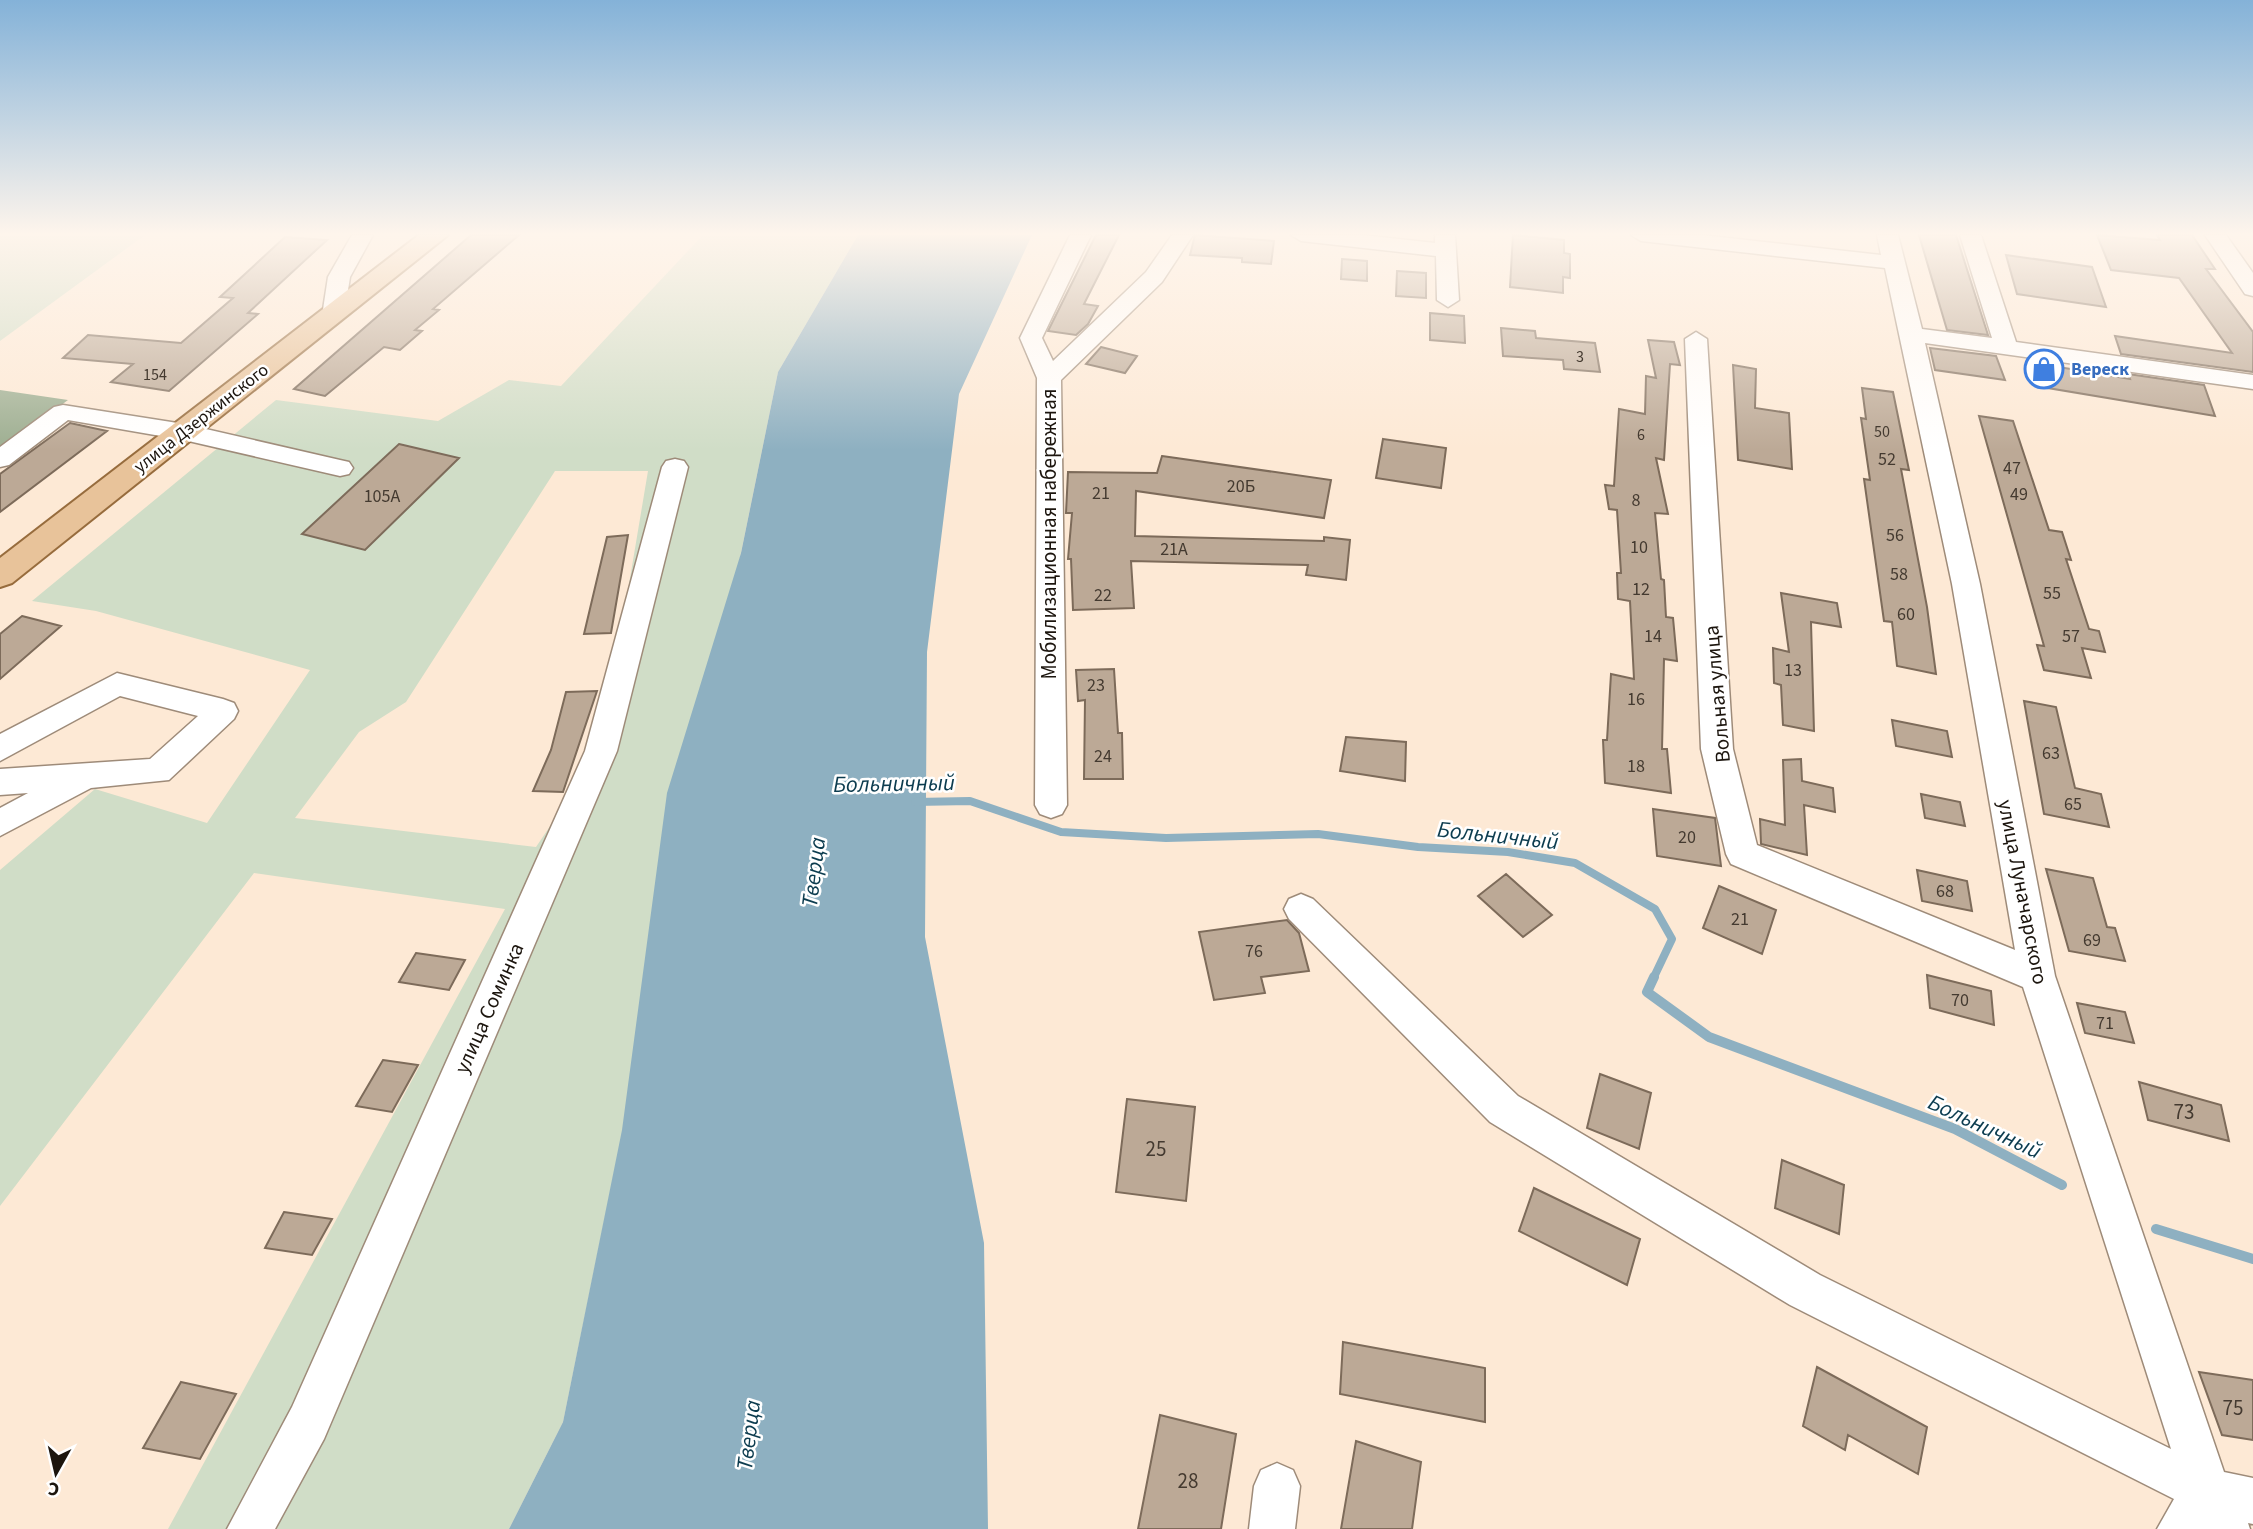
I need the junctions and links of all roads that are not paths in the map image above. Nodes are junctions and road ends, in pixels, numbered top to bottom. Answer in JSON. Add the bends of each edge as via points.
{"nodes":[{"id":1,"x":334,"y":306,"type":"edge"},
{"id":2,"x":345,"y":306,"type":"edge"},
{"id":3,"x":1047,"y":306,"type":"edge"},
{"id":4,"x":1124,"y":306,"type":"edge"},
{"id":5,"x":1905,"y":306,"type":"edge"},
{"id":6,"x":1993,"y":306,"type":"edge"},
{"id":7,"x":333,"y":316,"type":"junction"},
{"id":8,"x":1912,"y":334,"type":"junction"},
{"id":9,"x":1696,"y":340,"type":"dead end"},
{"id":10,"x":2007,"y":348,"type":"junction"},
{"id":11,"x":1049,"y":379,"type":"junction"},
{"id":12,"x":2253,"y":382,"type":"edge"},
{"id":13,"x":184,"y":432,"type":"junction"},
{"id":14,"x":0,"y":459,"type":"edge"},
{"id":15,"x":675,"y":467,"type":"dead end"},
{"id":16,"x":340,"y":468,"type":"dead end"},
{"id":17,"x":0,"y":575,"type":"edge"},
{"id":18,"x":0,"y":749,"type":"edge"},
{"id":19,"x":87,"y":776,"type":"junction"},
{"id":20,"x":0,"y":782,"type":"edge"},
{"id":21,"x":1051,"y":805,"type":"dead end"},
{"id":22,"x":0,"y":823,"type":"edge"},
{"id":23,"x":1301,"y":909,"type":"dead end"},
{"id":24,"x":2037,"y":976,"type":"junction"},
{"id":25,"x":2253,"y":1501,"type":"edge"},
{"id":26,"x":2217,"y":1510,"type":"edge"},
{"id":27,"x":250,"y":1529,"type":"edge"},
{"id":28,"x":2180,"y":1529,"type":"edge"}],
"edges":[{"from":1,"to":7,"type":"street"},
{"from":2,"to":7,"type":"main road","name":"улица Дзержинского"},
{"from":3,"to":11,"type":"street","name":"Мобилизационная набережная","via":[[1031,338]]},
{"from":4,"to":11,"type":"street"},
{"from":5,"to":8,"type":"street","name":"улица Луначарского"},
{"from":6,"to":10,"type":"street"},
{"from":7,"to":13,"type":"main road","name":"улица Дзержинского"},
{"from":8,"to":10,"type":"street"},
{"from":8,"to":24,"type":"street","name":"улица Луначарского","via":[[1966,584]]},
{"from":9,"to":24,"type":"street","name":"Вольная улица","via":[[1717,749],[1743,854]]},
{"from":10,"to":12,"type":"street"},
{"from":11,"to":21,"type":"street","name":"Мобилизационная набережная"},
{"from":13,"to":14,"type":"street","via":[[63,412]]},
{"from":13,"to":16,"type":"street"},
{"from":13,"to":17,"type":"main road","name":"улица Дзержинского"},
{"from":15,"to":27,"type":"street","name":"улица Соминка","via":[[601,751],[308,1423]]},
{"from":18,"to":19,"type":"street","via":[[117,684],[223,711],[158,771]]},
{"from":19,"to":20,"type":"street"},
{"from":19,"to":22,"type":"street"},
{"from":23,"to":26,"type":"street","via":[[1504,1110],[1805,1290]]},
{"from":24,"to":26,"type":"street","name":"улица Луначарского"},
{"from":25,"to":26,"type":"street"},
{"from":26,"to":28,"type":"street"}]}
